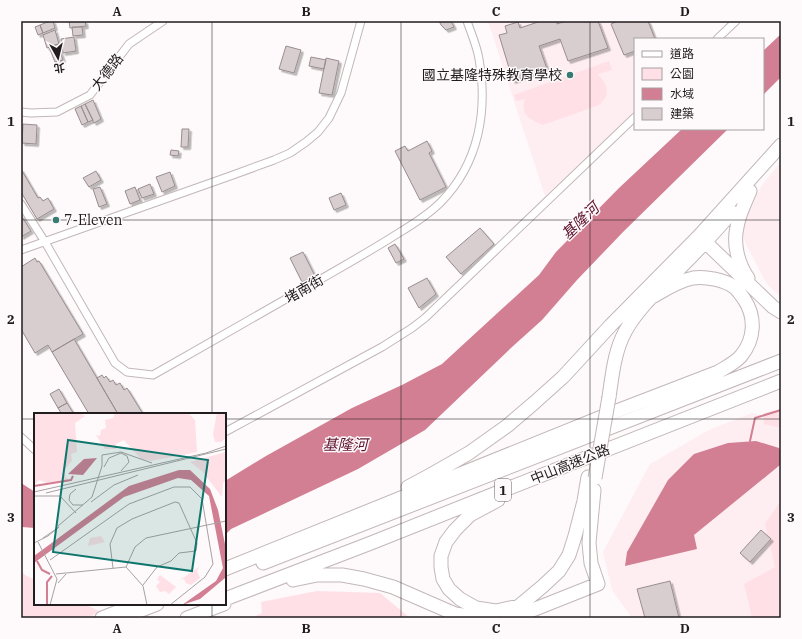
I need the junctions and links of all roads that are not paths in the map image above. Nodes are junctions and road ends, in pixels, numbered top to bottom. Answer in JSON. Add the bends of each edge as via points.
{"nodes":[{"id":1,"x":163,"y":21,"type":"edge"},
{"id":2,"x":361,"y":21,"type":"edge"},
{"id":3,"x":468,"y":21,"type":"edge"},
{"id":4,"x":736,"y":21,"type":"edge"},
{"id":5,"x":718,"y":38,"type":"edge"},
{"id":6,"x":21,"y":112,"type":"edge"},
{"id":7,"x":634,"y":118,"type":"edge"},
{"id":8,"x":781,"y":145,"type":"edge"},
{"id":9,"x":781,"y":158,"type":"edge"},
{"id":10,"x":750,"y":191,"type":"junction"},
{"id":11,"x":21,"y":204,"type":"edge"},
{"id":12,"x":703,"y":239,"type":"junction"},
{"id":13,"x":45,"y":242,"type":"junction"},
{"id":14,"x":21,"y":250,"type":"edge"},
{"id":15,"x":757,"y":291,"type":"junction"},
{"id":16,"x":650,"y":292,"type":"junction"},
{"id":17,"x":781,"y":312,"type":"edge"},
{"id":18,"x":781,"y":361,"type":"edge"},
{"id":19,"x":781,"y":381,"type":"edge"},
{"id":20,"x":226,"y":431,"type":"edge"},
{"id":21,"x":21,"y":437,"type":"edge"},
{"id":22,"x":34,"y":449,"type":"edge"},
{"id":23,"x":559,"y":468,"type":"junction"},
{"id":24,"x":592,"y":478,"type":"junction"},
{"id":25,"x":250,"y":559,"type":"junction"},
{"id":26,"x":226,"y":568,"type":"edge"},
{"id":27,"x":226,"y":578,"type":"edge"},
{"id":28,"x":226,"y":599,"type":"edge"},
{"id":29,"x":226,"y":603,"type":"edge"},
{"id":30,"x":134,"y":605,"type":"edge"},
{"id":31,"x":154,"y":605,"type":"edge"},
{"id":32,"x":209,"y":605,"type":"edge"},
{"id":33,"x":221,"y":605,"type":"edge"},
{"id":34,"x":102,"y":618,"type":"edge"},
{"id":35,"x":121,"y":618,"type":"edge"},
{"id":36,"x":176,"y":618,"type":"edge"},
{"id":37,"x":187,"y":618,"type":"edge"},
{"id":38,"x":484,"y":618,"type":"edge"},
{"id":39,"x":498,"y":618,"type":"edge"}],
"edges":[{"from":1,"to":6,"type":"street","name":"大德路","via":[[129,44],[90,95],[57,112]]},
{"from":2,"to":13,"type":"street","via":[[341,93],[328,118],[318,132],[306,142],[274,160]]},
{"from":3,"to":13,"type":"street","name":"堵南街","via":[[479,58],[482,110],[476,142],[458,182],[418,221],[153,375],[127,372],[115,363]]},
{"from":4,"to":5,"type":"street"},
{"from":7,"to":20,"type":"street","via":[[412,328],[382,347]]},
{"from":8,"to":12,"type":"highway"},
{"from":9,"to":10,"type":"highway"},
{"from":10,"to":12,"type":"highway"},
{"from":10,"to":15,"type":"highway","via":[[740,215],[736,244],[738,259]]},
{"from":11,"to":13,"type":"street"},
{"from":12,"to":15,"type":"highway"},
{"from":12,"to":16,"type":"highway"},
{"from":13,"to":14,"type":"street"},
{"from":15,"to":17,"type":"highway"},
{"from":16,"to":24,"type":"highway","via":[[624,320],[616,334],[607,362],[605,396]]},
{"from":16,"to":25,"type":"highway","via":[[611,325],[534,404],[469,453],[389,497],[336,517]]},
{"from":16,"to":25,"type":"highway","via":[[694,278],[717,280],[735,288],[748,306],[753,328],[745,351],[730,366],[718,372]]},
{"from":18,"to":27,"type":"highway","name":"中山高速公路","number":"1"},
{"from":19,"to":23,"type":"highway","name":"中山高速公路","number":"1"},
{"from":21,"to":22,"type":"street"},
{"from":23,"to":24,"type":"highway","via":[[537,484],[470,515],[455,530],[446,542],[441,556],[441,567],[443,579],[460,599],[476,608],[496,611],[519,606],[543,586],[559,571],[569,555]]},
{"from":23,"to":28,"type":"highway","name":"中山高速公路","number":"1"},
{"from":24,"to":39,"type":"highway","via":[[591,563],[598,584],[530,611]]},
{"from":25,"to":26,"type":"highway"},
{"from":29,"to":38,"type":"highway","via":[[291,580],[317,575],[342,575],[393,587],[455,614]]},
{"from":30,"to":34,"type":"highway"},
{"from":31,"to":35,"type":"highway"},
{"from":32,"to":36,"type":"highway"},
{"from":33,"to":37,"type":"highway"}]}
